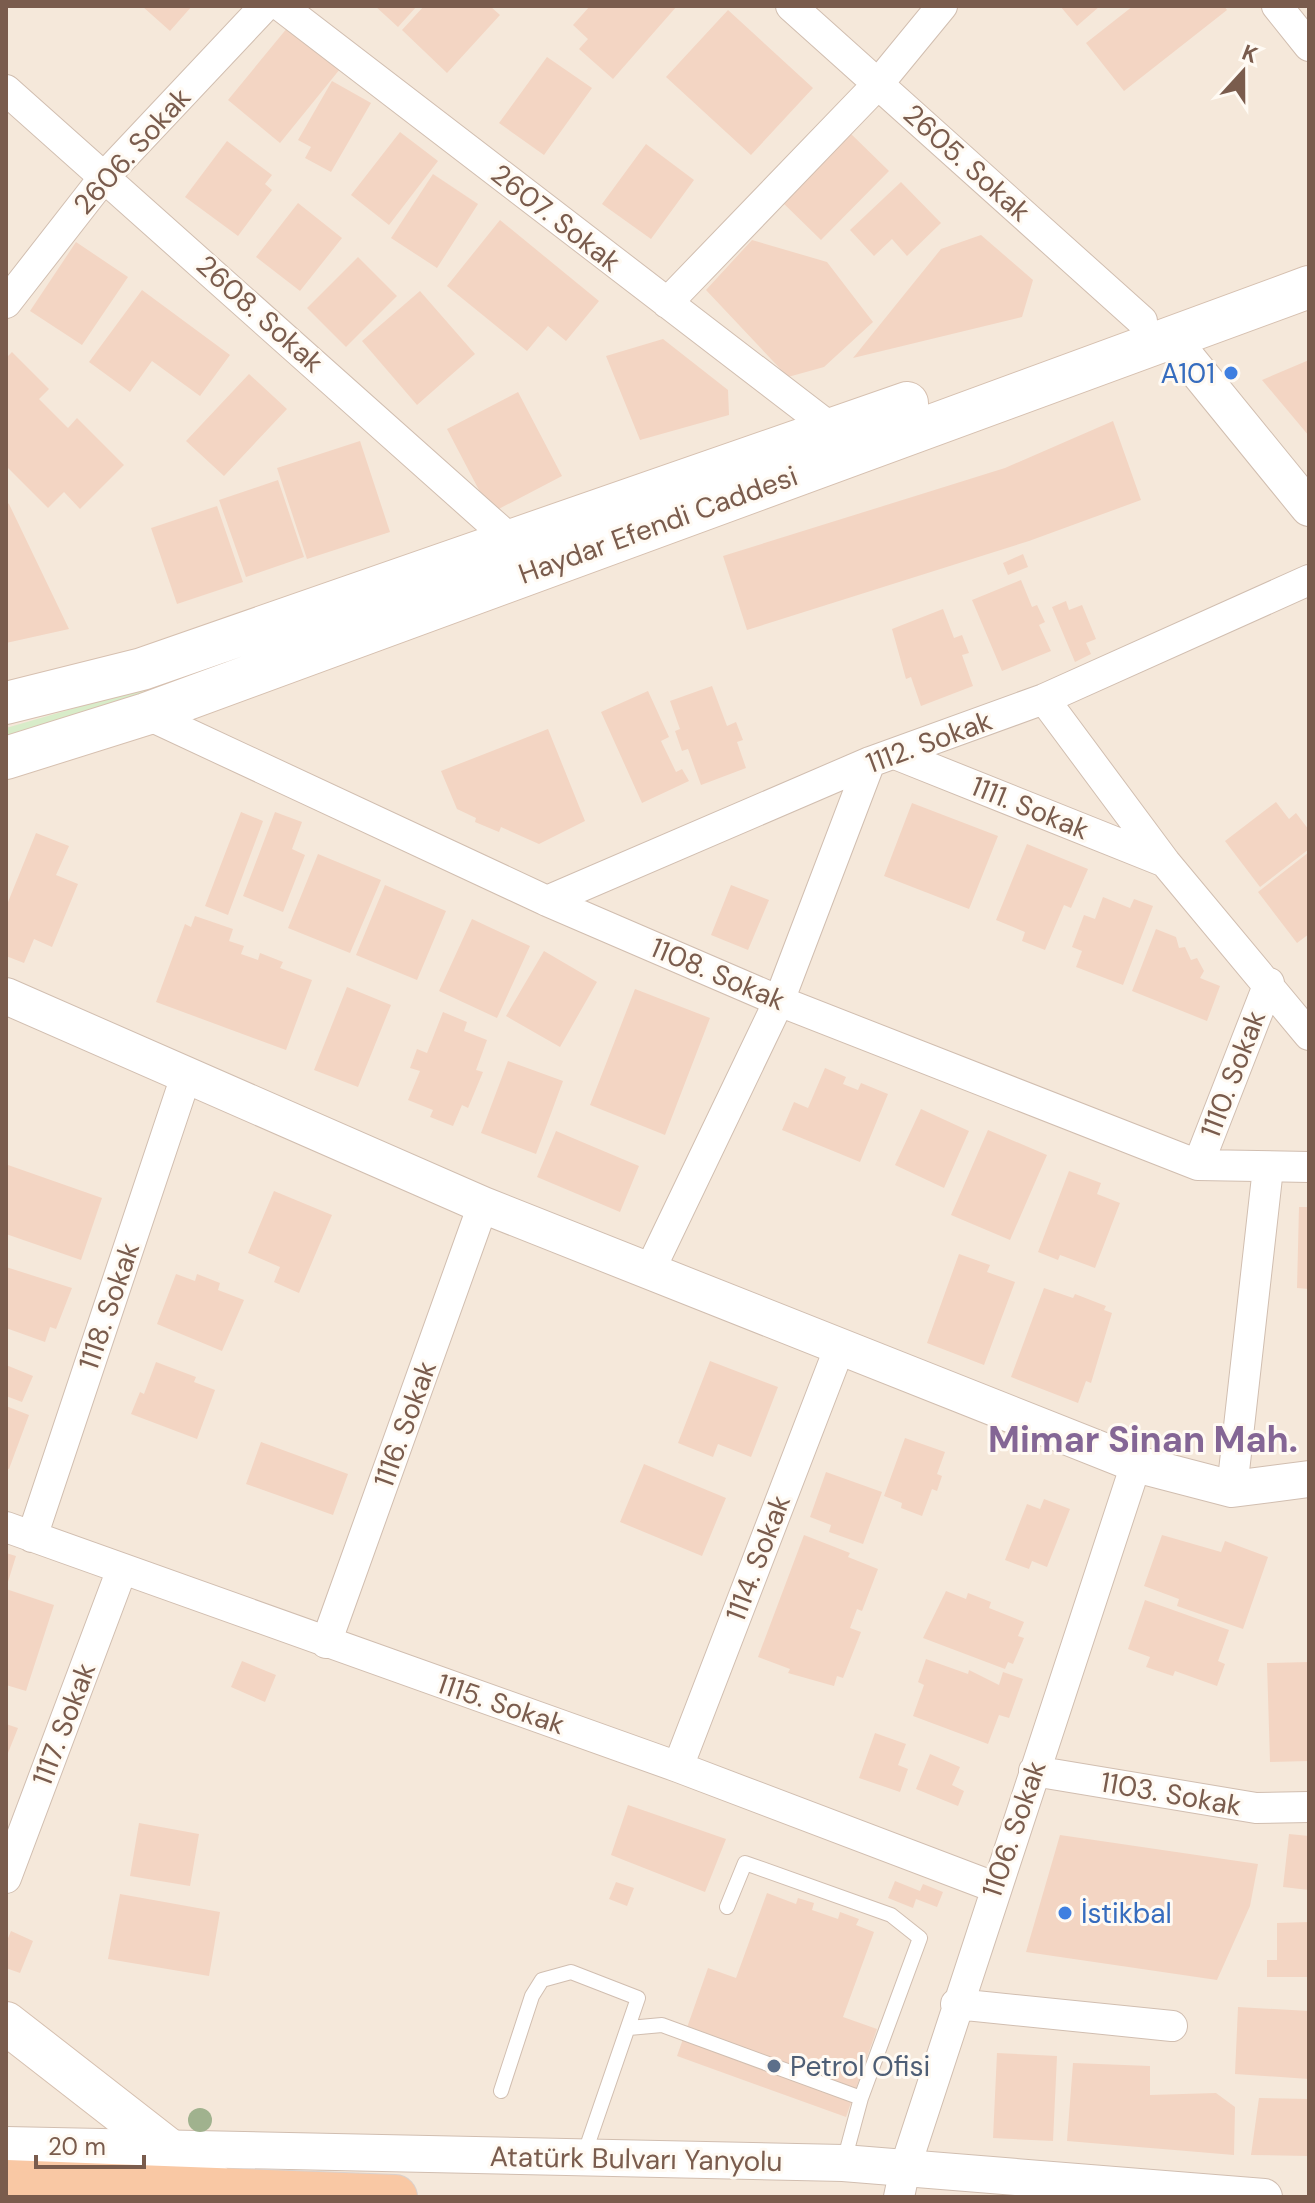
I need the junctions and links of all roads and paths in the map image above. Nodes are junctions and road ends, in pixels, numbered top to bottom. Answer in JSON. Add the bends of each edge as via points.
{"nodes":[{"id":1,"x":265,"y":6,"type":"edge"},
{"id":2,"x":281,"y":6,"type":"edge"},
{"id":3,"x":791,"y":6,"type":"edge"},
{"id":4,"x":942,"y":6,"type":"edge"},
{"id":5,"x":1277,"y":6,"type":"edge"},
{"id":6,"x":1309,"y":46,"type":"edge"},
{"id":7,"x":878,"y":84,"type":"junction"},
{"id":8,"x":6,"y":90,"type":"edge"},
{"id":9,"x":105,"y":176,"type":"junction"},
{"id":10,"x":1309,"y":264,"type":"edge"},
{"id":11,"x":1309,"y":287,"type":"edge"},
{"id":12,"x":6,"y":303,"type":"edge"},
{"id":13,"x":667,"y":303,"type":"junction"},
{"id":14,"x":1155,"y":328,"type":"junction"},
{"id":15,"x":832,"y":429,"type":"junction"},
{"id":16,"x":1309,"y":508,"type":"edge"},
{"id":17,"x":512,"y":541,"type":"junction"},
{"id":18,"x":1309,"y":580,"type":"edge"},
{"id":19,"x":1044,"y":699,"type":"junction"},
{"id":20,"x":6,"y":703,"type":"edge"},
{"id":21,"x":146,"y":714,"type":"junction"},
{"id":22,"x":6,"y":758,"type":"edge"},
{"id":23,"x":883,"y":758,"type":"junction"},
{"id":24,"x":1165,"y":862,"type":"junction"},
{"id":25,"x":547,"y":901,"type":"junction"},
{"id":26,"x":1269,"y":983,"type":"junction"},
{"id":27,"x":6,"y":996,"type":"edge"},
{"id":28,"x":779,"y":1001,"type":"junction"},
{"id":29,"x":1309,"y":1035,"type":"edge"},
{"id":30,"x":186,"y":1076,"type":"junction"},
{"id":31,"x":1198,"y":1165,"type":"junction"},
{"id":32,"x":1309,"y":1167,"type":"edge"},
{"id":33,"x":1268,"y":1168,"type":"junction"},
{"id":34,"x":483,"y":1205,"type":"junction"},
{"id":35,"x":649,"y":1272,"type":"junction"},
{"id":36,"x":839,"y":1349,"type":"junction"},
{"id":37,"x":1136,"y":1464,"type":"junction"},
{"id":38,"x":1309,"y":1479,"type":"edge"},
{"id":39,"x":1232,"y":1489,"type":"junction"},
{"id":40,"x":19,"y":1532,"type":"edge"},
{"id":41,"x":122,"y":1569,"type":"junction"},
{"id":42,"x":326,"y":1643,"type":"junction"},
{"id":43,"x":678,"y":1767,"type":"junction"},
{"id":44,"x":1034,"y":1771,"type":"junction"},
{"id":45,"x":1309,"y":1807,"type":"edge"},
{"id":46,"x":6,"y":1878,"type":"edge"},
{"id":47,"x":994,"y":1887,"type":"junction"},
{"id":48,"x":727,"y":1907,"type":"dead end"},
{"id":49,"x":956,"y":2004,"type":"junction"},
{"id":50,"x":6,"y":2023,"type":"edge"},
{"id":51,"x":1172,"y":2026,"type":"dead end"},
{"id":52,"x":629,"y":2028,"type":"junction"},
{"id":53,"x":501,"y":2091,"type":"dead end"},
{"id":54,"x":861,"y":2098,"type":"junction"},
{"id":55,"x":6,"y":2145,"type":"edge"},
{"id":56,"x":169,"y":2151,"type":"junction"},
{"id":57,"x":583,"y":2158,"type":"junction"},
{"id":58,"x":843,"y":2163,"type":"junction"},
{"id":59,"x":6,"y":2182,"type":"edge"},
{"id":60,"x":902,"y":2183,"type":"edge"},
{"id":61,"x":223,"y":2192,"type":"junction"},
{"id":62,"x":395,"y":2197,"type":"edge"},
{"id":63,"x":1264,"y":2197,"type":"edge"}],
"edges":[{"from":1,"to":9,"type":"street","name":"2606. Sokak"},
{"from":2,"to":13,"type":"street","name":"2607. Sokak"},
{"from":3,"to":7,"type":"street","name":"2605. Sokak"},
{"from":4,"to":7,"type":"street"},
{"from":5,"to":6,"type":"street"},
{"from":7,"to":13,"type":"street"},
{"from":7,"to":14,"type":"street","name":"2605. Sokak"},
{"from":8,"to":9,"type":"street","name":"2608. Sokak"},
{"from":9,"to":12,"type":"street","name":"2606. Sokak"},
{"from":9,"to":17,"type":"street","name":"2608. Sokak"},
{"from":10,"to":14,"type":"main road","name":"Haydar Efendi Caddesi"},
{"from":11,"to":14,"type":"main road","name":"Haydar Efendi Caddesi"},
{"from":13,"to":15,"type":"street","name":"2607. Sokak"},
{"from":14,"to":15,"type":"main road","name":"Haydar Efendi Caddesi"},
{"from":14,"to":16,"type":"street"},
{"from":14,"to":21,"type":"main road","name":"Haydar Efendi Caddesi"},
{"from":15,"to":17,"type":"main road","name":"Haydar Efendi Caddesi"},
{"from":17,"to":20,"type":"main road","name":"Haydar Efendi Caddesi","via":[[142,669]]},
{"from":18,"to":19,"type":"street","name":"1112. Sokak"},
{"from":19,"to":23,"type":"street","name":"1112. Sokak"},
{"from":19,"to":24,"type":"street"},
{"from":21,"to":22,"type":"main road","name":"Haydar Efendi Caddesi"},
{"from":21,"to":25,"type":"street","name":"1108. Sokak"},
{"from":23,"to":24,"type":"street","name":"1111. Sokak"},
{"from":23,"to":25,"type":"street","name":"1112. Sokak"},
{"from":23,"to":28,"type":"street"},
{"from":24,"to":26,"type":"street"},
{"from":25,"to":28,"type":"street","name":"1108. Sokak"},
{"from":26,"to":29,"type":"street"},
{"from":26,"to":31,"type":"street","name":"1110. Sokak"},
{"from":27,"to":30,"type":"street"},
{"from":28,"to":31,"type":"street","name":"1108. Sokak"},
{"from":28,"to":35,"type":"street"},
{"from":30,"to":34,"type":"street"},
{"from":30,"to":40,"type":"street","name":"1118. Sokak"},
{"from":31,"to":33,"type":"street","name":"1108. Sokak"},
{"from":32,"to":33,"type":"street","name":"1108. Sokak"},
{"from":33,"to":39,"type":"street"},
{"from":34,"to":35,"type":"street"},
{"from":34,"to":42,"type":"street","name":"1116. Sokak"},
{"from":35,"to":36,"type":"street"},
{"from":36,"to":37,"type":"street"},
{"from":36,"to":43,"type":"street","name":"1114. Sokak"},
{"from":37,"to":39,"type":"street"},
{"from":37,"to":44,"type":"street","name":"1106. Sokak"},
{"from":38,"to":39,"type":"street"},
{"from":40,"to":41,"type":"street","name":"1115. Sokak"},
{"from":41,"to":42,"type":"street","name":"1115. Sokak"},
{"from":41,"to":46,"type":"street","name":"1117. Sokak"},
{"from":42,"to":43,"type":"street","name":"1115. Sokak"},
{"from":43,"to":47,"type":"street","name":"1115. Sokak"},
{"from":44,"to":45,"type":"street","name":"1103. Sokak","via":[[1256,1808]]},
{"from":44,"to":47,"type":"street","name":"1106. Sokak"},
{"from":47,"to":49,"type":"street","name":"1106. Sokak"},
{"from":48,"to":54,"type":"lane","via":[[745,1863],[891,1915],[920,1938]]},
{"from":49,"to":51,"type":"street"},
{"from":49,"to":60,"type":"street","name":"1106. Sokak"},
{"from":50,"to":56,"type":"main road"},
{"from":52,"to":53,"type":"lane","via":[[638,1998],[571,1972],[542,1980]]},
{"from":52,"to":54,"type":"lane","via":[[662,2025]]},
{"from":52,"to":57,"type":"lane"},
{"from":54,"to":58,"type":"lane"},
{"from":55,"to":56,"type":"street","name":"Atatürk Bulvarı Yanyolu"},
{"from":56,"to":57,"type":"street","name":"Atatürk Bulvarı Yanyolu"},
{"from":56,"to":61,"type":"main road"},
{"from":57,"to":58,"type":"street","name":"Atatürk Bulvarı Yanyolu"},
{"from":58,"to":60,"type":"street","name":"Atatürk Bulvarı Yanyolu"},
{"from":59,"to":61,"type":"highway"},
{"from":60,"to":63,"type":"street","name":"Atatürk Bulvarı Yanyolu"},
{"from":61,"to":62,"type":"highway"}]}
